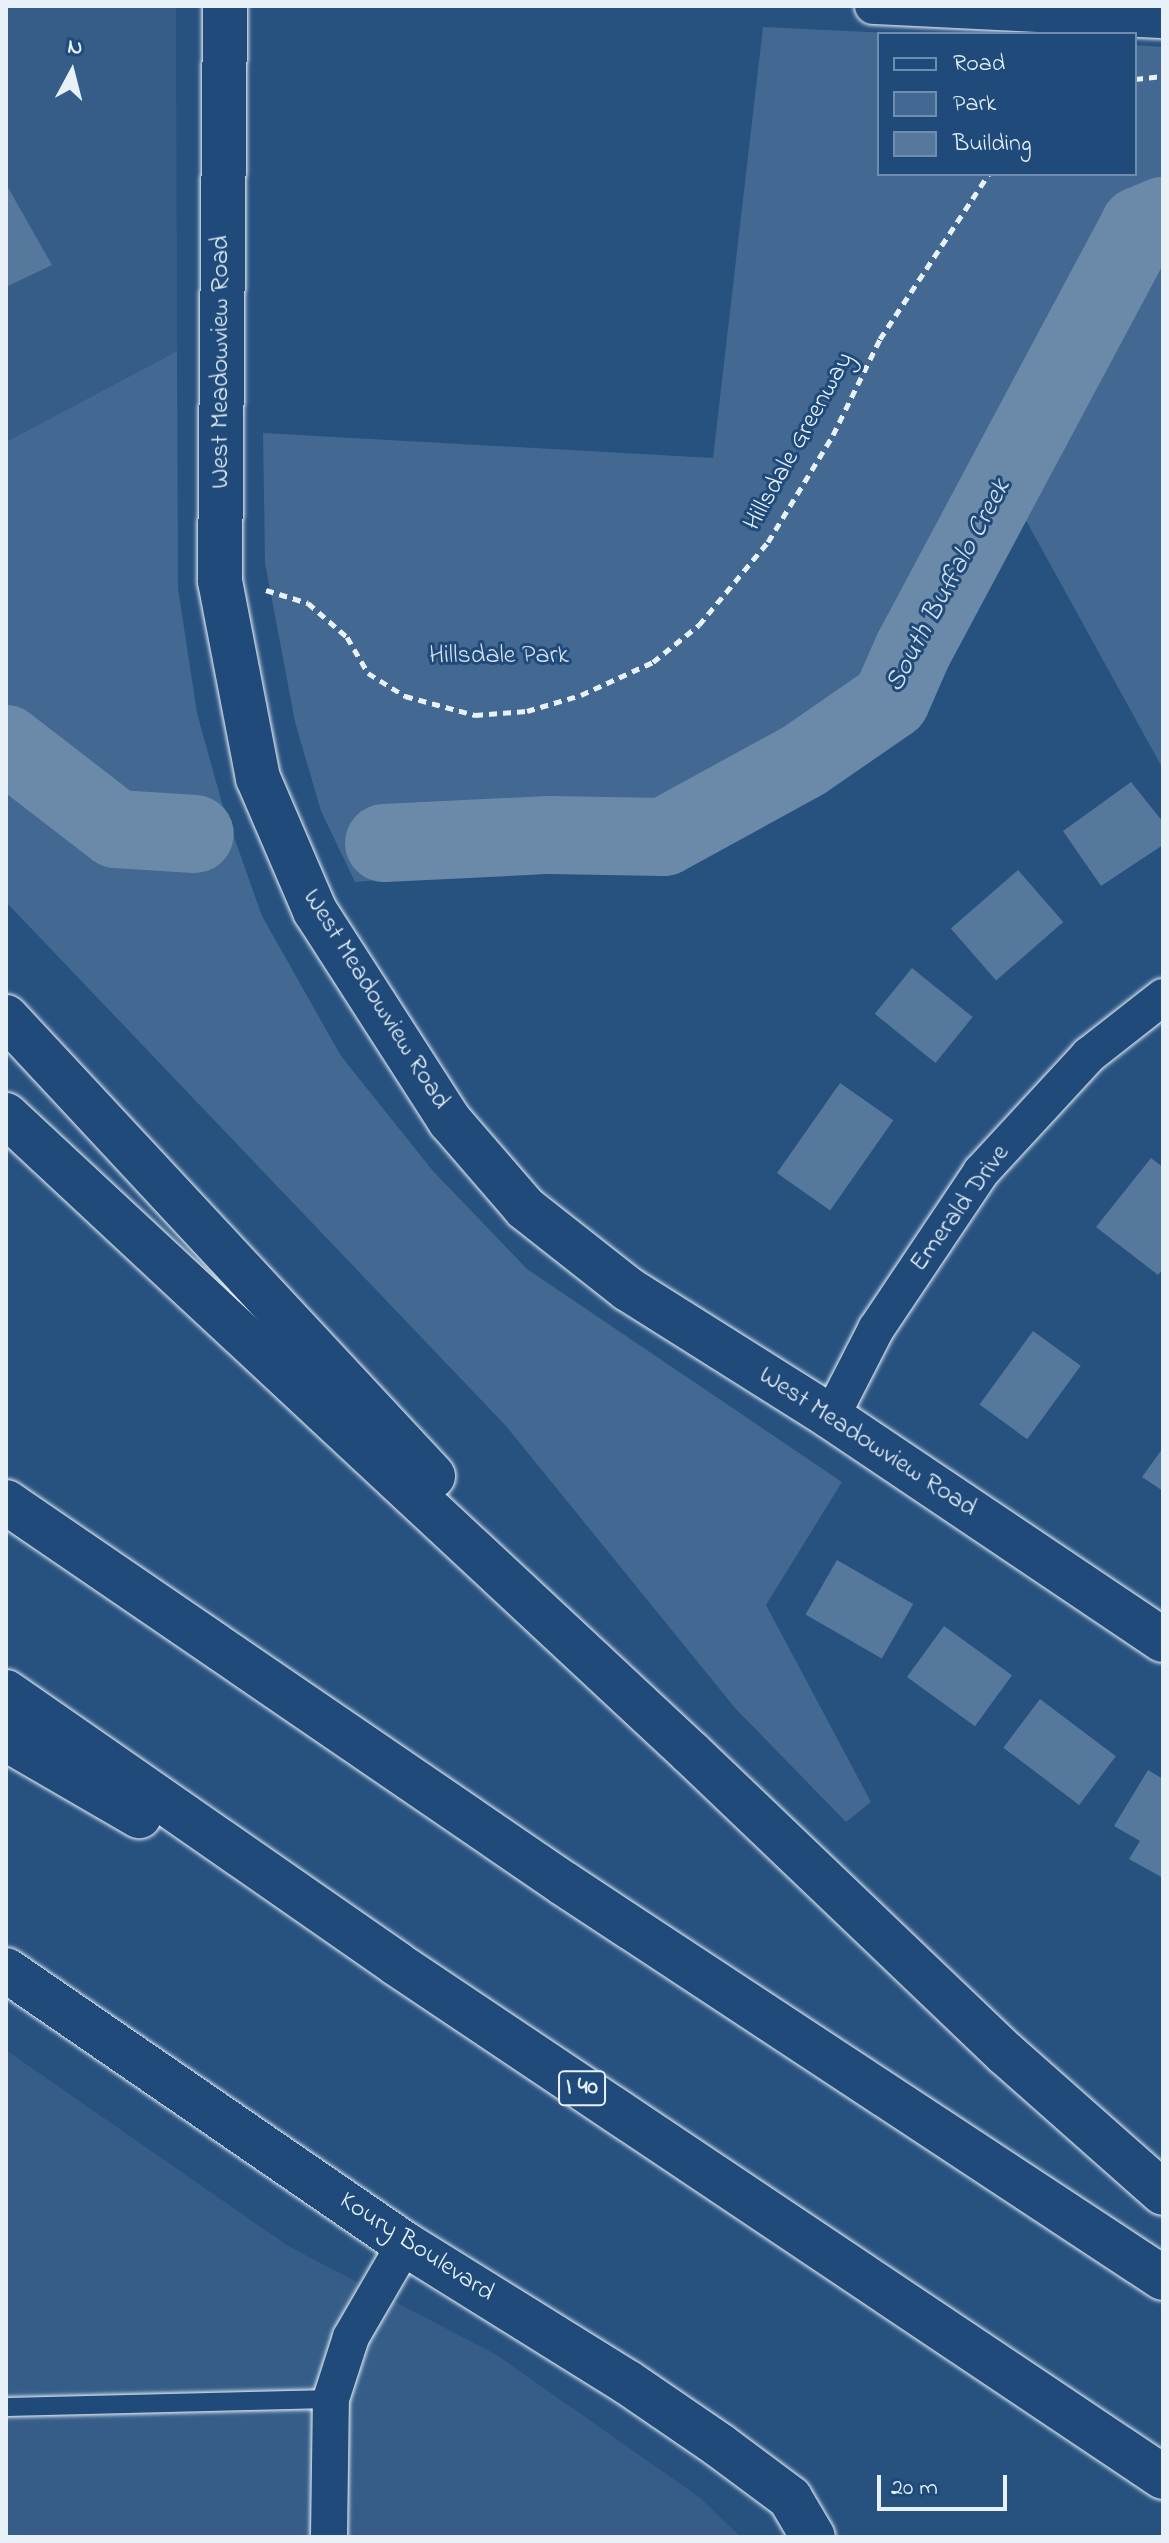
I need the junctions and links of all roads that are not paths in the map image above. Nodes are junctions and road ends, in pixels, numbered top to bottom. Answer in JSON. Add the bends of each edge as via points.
{"nodes":[{"id":1,"x":225,"y":6,"type":"edge"},
{"id":2,"x":875,"y":6,"type":"edge"},
{"id":3,"x":1163,"y":20,"type":"edge"},
{"id":4,"x":1163,"y":997,"type":"edge"},
{"id":5,"x":6,"y":1017,"type":"edge"},
{"id":6,"x":6,"y":1115,"type":"edge"},
{"id":7,"x":831,"y":1417,"type":"junction"},
{"id":8,"x":6,"y":1502,"type":"edge"},
{"id":9,"x":1163,"y":1640,"type":"edge"},
{"id":10,"x":6,"y":1692,"type":"edge"},
{"id":11,"x":6,"y":1739,"type":"edge"},
{"id":12,"x":691,"y":1753,"type":"junction"},
{"id":13,"x":397,"y":1964,"type":"junction"},
{"id":14,"x":6,"y":1970,"type":"edge"},
{"id":15,"x":1163,"y":2193,"type":"edge"},
{"id":16,"x":405,"y":2244,"type":"junction"},
{"id":17,"x":1163,"y":2278,"type":"edge"},
{"id":18,"x":331,"y":2399,"type":"junction"},
{"id":19,"x":6,"y":2407,"type":"edge"},
{"id":20,"x":1163,"y":2477,"type":"edge"},
{"id":21,"x":329,"y":2537,"type":"edge"},
{"id":22,"x":813,"y":2537,"type":"edge"}],
"edges":[{"from":1,"to":7,"type":"main road","name":"West Meadowview Road","via":[[220,581],[258,778],[315,911],[450,1121],[525,1208],[628,1289]]},
{"from":2,"to":3,"type":"street"},
{"from":4,"to":7,"type":"street","name":"Emerald Drive","via":[[1089,1055],[981,1172],[876,1329]]},
{"from":5,"to":12,"type":"main road"},
{"from":6,"to":12,"type":"main road"},
{"from":7,"to":9,"type":"main road","name":"West Meadowview Road"},
{"from":8,"to":17,"type":"main road","via":[[563,1883]]},
{"from":10,"to":13,"type":"main road","number":"I 40"},
{"from":11,"to":13,"type":"main road"},
{"from":12,"to":15,"type":"main road","via":[[1005,2053]]},
{"from":13,"to":20,"type":"main road","number":"I 40"},
{"from":14,"to":16,"type":"main road","name":"Koury Boulevard"},
{"from":16,"to":18,"type":"street","via":[[351,2337]]},
{"from":16,"to":22,"type":"main road","name":"Koury Boulevard","via":[[719,2445],[790,2498]]},
{"from":18,"to":19,"type":"lane"},
{"from":18,"to":21,"type":"street"}]}
